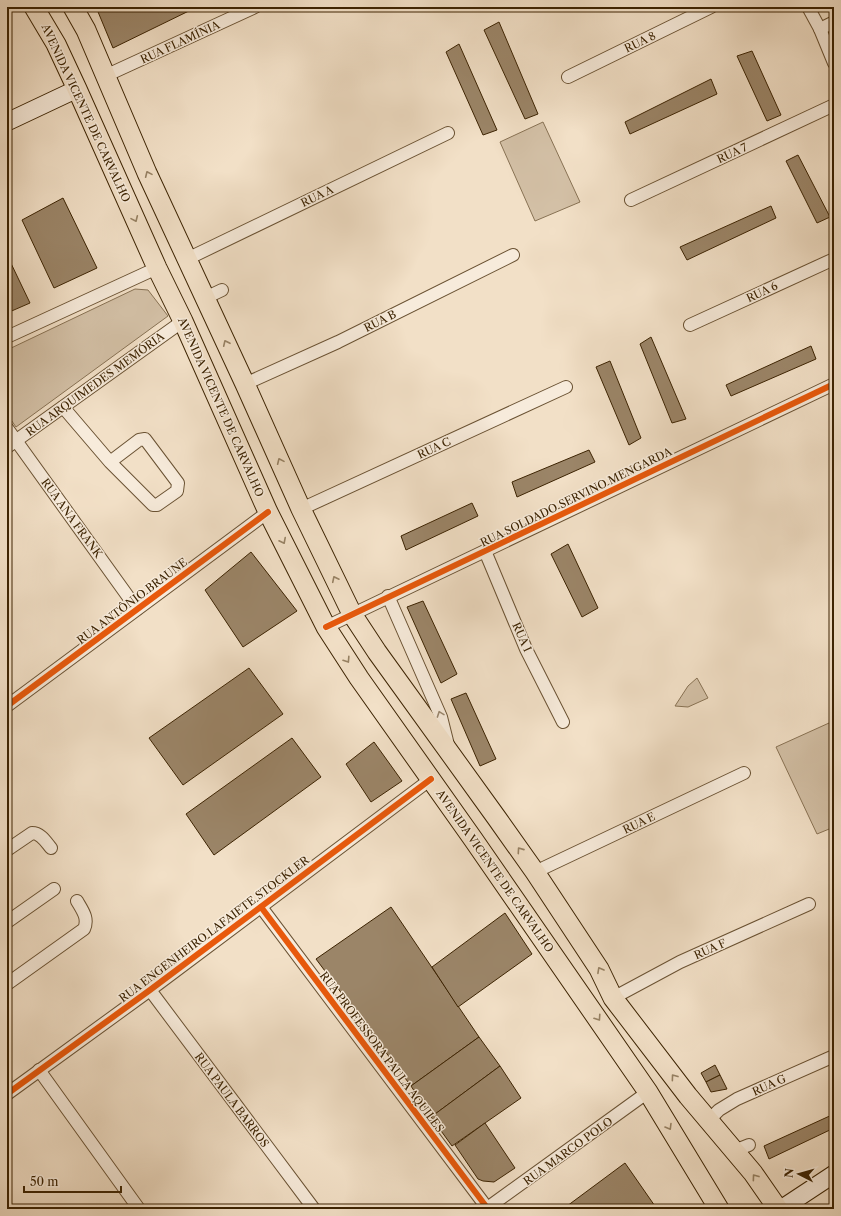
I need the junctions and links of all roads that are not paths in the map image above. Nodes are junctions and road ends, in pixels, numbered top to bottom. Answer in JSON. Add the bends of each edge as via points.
{"nodes":[{"id":1,"x":34,"y":7,"type":"edge"},
{"id":2,"x":73,"y":7,"type":"edge"},
{"id":3,"x":255,"y":7,"type":"edge"},
{"id":4,"x":711,"y":7,"type":"edge"},
{"id":5,"x":808,"y":7,"type":"edge"},
{"id":6,"x":834,"y":22,"type":"edge"},
{"id":7,"x":820,"y":29,"type":"junction"},
{"id":8,"x":834,"y":63,"type":"edge"},
{"id":9,"x":105,"y":76,"type":"junction"},
{"id":10,"x":568,"y":77,"type":"dead end"},
{"id":11,"x":77,"y":89,"type":"junction"},
{"id":12,"x":834,"y":105,"type":"edge"},
{"id":13,"x":7,"y":122,"type":"edge"},
{"id":14,"x":448,"y":134,"type":"dead end"},
{"id":15,"x":631,"y":200,"type":"dead end"},
{"id":16,"x":513,"y":255,"type":"dead end"},
{"id":17,"x":187,"y":259,"type":"junction"},
{"id":18,"x":834,"y":259,"type":"edge"},
{"id":19,"x":157,"y":268,"type":"junction"},
{"id":20,"x":183,"y":321,"type":"junction"},
{"id":21,"x":690,"y":325,"type":"dead end"},
{"id":22,"x":7,"y":337,"type":"edge"},
{"id":23,"x":245,"y":384,"type":"junction"},
{"id":24,"x":834,"y":384,"type":"edge"},
{"id":25,"x":566,"y":387,"type":"dead end"},
{"id":26,"x":63,"y":407,"type":"junction"},
{"id":27,"x":7,"y":428,"type":"edge"},
{"id":28,"x":11,"y":444,"type":"edge"},
{"id":29,"x":110,"y":462,"type":"junction"},
{"id":30,"x":301,"y":510,"type":"junction"},
{"id":31,"x":268,"y":512,"type":"junction"},
{"id":32,"x":485,"y":551,"type":"junction"},
{"id":33,"x":388,"y":596,"type":"junction"},
{"id":34,"x":137,"y":609,"type":"junction"},
{"id":35,"x":352,"y":614,"type":"junction"},
{"id":36,"x":326,"y":627,"type":"junction"},
{"id":37,"x":8,"y":704,"type":"edge"},
{"id":38,"x":563,"y":722,"type":"dead end"},
{"id":39,"x":449,"y":752,"type":"junction"},
{"id":40,"x":744,"y":773,"type":"dead end"},
{"id":41,"x":431,"y":779,"type":"junction"},
{"id":42,"x":51,"y":848,"type":"dead end"},
{"id":43,"x":7,"y":850,"type":"edge"},
{"id":44,"x":534,"y":872,"type":"junction"},
{"id":45,"x":54,"y":889,"type":"dead end"},
{"id":46,"x":77,"y":901,"type":"dead end"},
{"id":47,"x":809,"y":904,"type":"dead end"},
{"id":48,"x":261,"y":907,"type":"junction"},
{"id":49,"x":7,"y":922,"type":"edge"},
{"id":50,"x":7,"y":984,"type":"edge"},
{"id":51,"x":150,"y":990,"type":"junction"},
{"id":52,"x":613,"y":998,"type":"junction"},
{"id":53,"x":834,"y":1056,"type":"edge"},
{"id":54,"x":39,"y":1070,"type":"junction"},
{"id":55,"x":648,"y":1092,"type":"junction"},
{"id":56,"x":7,"y":1094,"type":"edge"},
{"id":57,"x":708,"y":1121,"type":"junction"},
{"id":58,"x":834,"y":1174,"type":"edge"},
{"id":59,"x":139,"y":1209,"type":"edge"},
{"id":60,"x":314,"y":1209,"type":"edge"},
{"id":61,"x":487,"y":1209,"type":"edge"},
{"id":62,"x":719,"y":1209,"type":"edge"},
{"id":63,"x":780,"y":1209,"type":"edge"}],
"edges":[{"from":1,"to":11,"type":"main road","name":"AVENIDA VICENTE DE CARVALHO","via":[[56,44]]},
{"from":2,"to":9,"type":"main road","via":[[86,30]]},
{"from":3,"to":9,"type":"street","name":"RUA FLAMÍNIA"},
{"from":4,"to":10,"type":"street","name":"RUA 8"},
{"from":5,"to":7,"type":"street"},
{"from":6,"to":7,"type":"street"},
{"from":7,"to":8,"type":"street"},
{"from":17,"to":9,"type":"main road","one_way":true},
{"from":11,"to":13,"type":"street"},
{"from":11,"to":19,"type":"main road","name":"AVENIDA VICENTE DE CARVALHO","one_way":true},
{"from":12,"to":15,"type":"street","name":"RUA 7"},
{"from":14,"to":17,"type":"street","name":"RUA A"},
{"from":16,"to":23,"type":"street","name":"RUA B","via":[[338,342]]},
{"from":23,"to":17,"type":"main road","one_way":true,"via":[[213,294]]},
{"from":18,"to":21,"type":"street","name":"RUA 6"},
{"from":19,"to":20,"type":"main road","name":"AVENIDA VICENTE DE CARVALHO"},
{"from":19,"to":22,"type":"street"},
{"from":20,"to":26,"type":"street","name":"RUA ARQUIMEDES MEMÓRIA"},
{"from":20,"to":31,"type":"main road","name":"AVENIDA VICENTE DE CARVALHO"},
{"from":30,"to":23,"type":"main road","one_way":true},
{"from":24,"to":32,"type":"street","name":"RUA SOLDADO SERVINO MENGARDA"},
{"from":25,"to":30,"type":"street","name":"RUA C"},
{"from":26,"to":28,"type":"street","name":"RUA ARQUIMEDES MEMÓRIA"},
{"from":26,"to":29,"type":"street"},
{"from":27,"to":28,"type":"street","name":"RUA ANA FRANK"},
{"from":28,"to":34,"type":"street","name":"RUA ANA FRANK"},
{"from":29,"to":29,"type":"street","via":[[153,506],[157,506],[177,491],[178,483],[145,439],[139,440]]},
{"from":35,"to":30,"type":"main road","one_way":true},
{"from":31,"to":34,"type":"street","name":"RUA ANTÔNIO BRAUNE"},
{"from":31,"to":36,"type":"main road","name":"AVENIDA VICENTE DE CARVALHO","one_way":true},
{"from":32,"to":33,"type":"street","name":"RUA SOLDADO SERVINO MENGARDA"},
{"from":32,"to":38,"type":"street","name":"RUA I","via":[[526,649]]},
{"from":33,"to":35,"type":"street","name":"RUA SOLDADO SERVINO MENGARDA"},
{"from":39,"to":33,"type":"street","one_way":true,"via":[[441,717]]},
{"from":34,"to":37,"type":"street","name":"RUA ANTÔNIO BRAUNE"},
{"from":35,"to":36,"type":"street","name":"RUA SOLDADO SERVINO MENGARDA"},
{"from":35,"to":39,"type":"main road"},
{"from":36,"to":41,"type":"main road","name":"AVENIDA VICENTE DE CARVALHO","one_way":true},
{"from":44,"to":39,"type":"main road","one_way":true},
{"from":40,"to":44,"type":"street","name":"RUA E"},
{"from":41,"to":48,"type":"street","name":"RUA ENGENHEIRO LAFAIETE STOCKLER"},
{"from":41,"to":55,"type":"main road","name":"AVENIDA VICENTE DE CARVALHO","one_way":true},
{"from":42,"to":43,"type":"street","via":[[40,835],[32,833]]},
{"from":52,"to":44,"type":"main road","one_way":true,"via":[[599,969]]},
{"from":45,"to":49,"type":"street"},
{"from":46,"to":50,"type":"street","via":[[86,918],[84,929]]},
{"from":47,"to":52,"type":"street","name":"RUA F","via":[[680,962]]},
{"from":48,"to":51,"type":"street","name":"RUA ENGENHEIRO LAFAIETE STOCKLER"},
{"from":48,"to":61,"type":"street","name":"RUA PROFESSORA PAULA AQUILES"},
{"from":51,"to":54,"type":"street","name":"RUA ENGENHEIRO LAFAIETE STOCKLER"},
{"from":51,"to":60,"type":"street","name":"RUA PAULA BARROS"},
{"from":57,"to":52,"type":"main road","one_way":true},
{"from":53,"to":57,"type":"street","name":"RUA G","via":[[736,1099]]},
{"from":54,"to":56,"type":"street","name":"RUA ENGENHEIRO LAFAIETE STOCKLER"},
{"from":54,"to":59,"type":"street"},
{"from":55,"to":61,"type":"street","name":"RUA MARCO POLO"},
{"from":55,"to":62,"type":"main road","name":"AVENIDA VICENTE DE CARVALHO","one_way":true},
{"from":63,"to":57,"type":"main road","one_way":true,"via":[[753,1173],[741,1148]]},
{"from":58,"to":63,"type":"street"}]}
